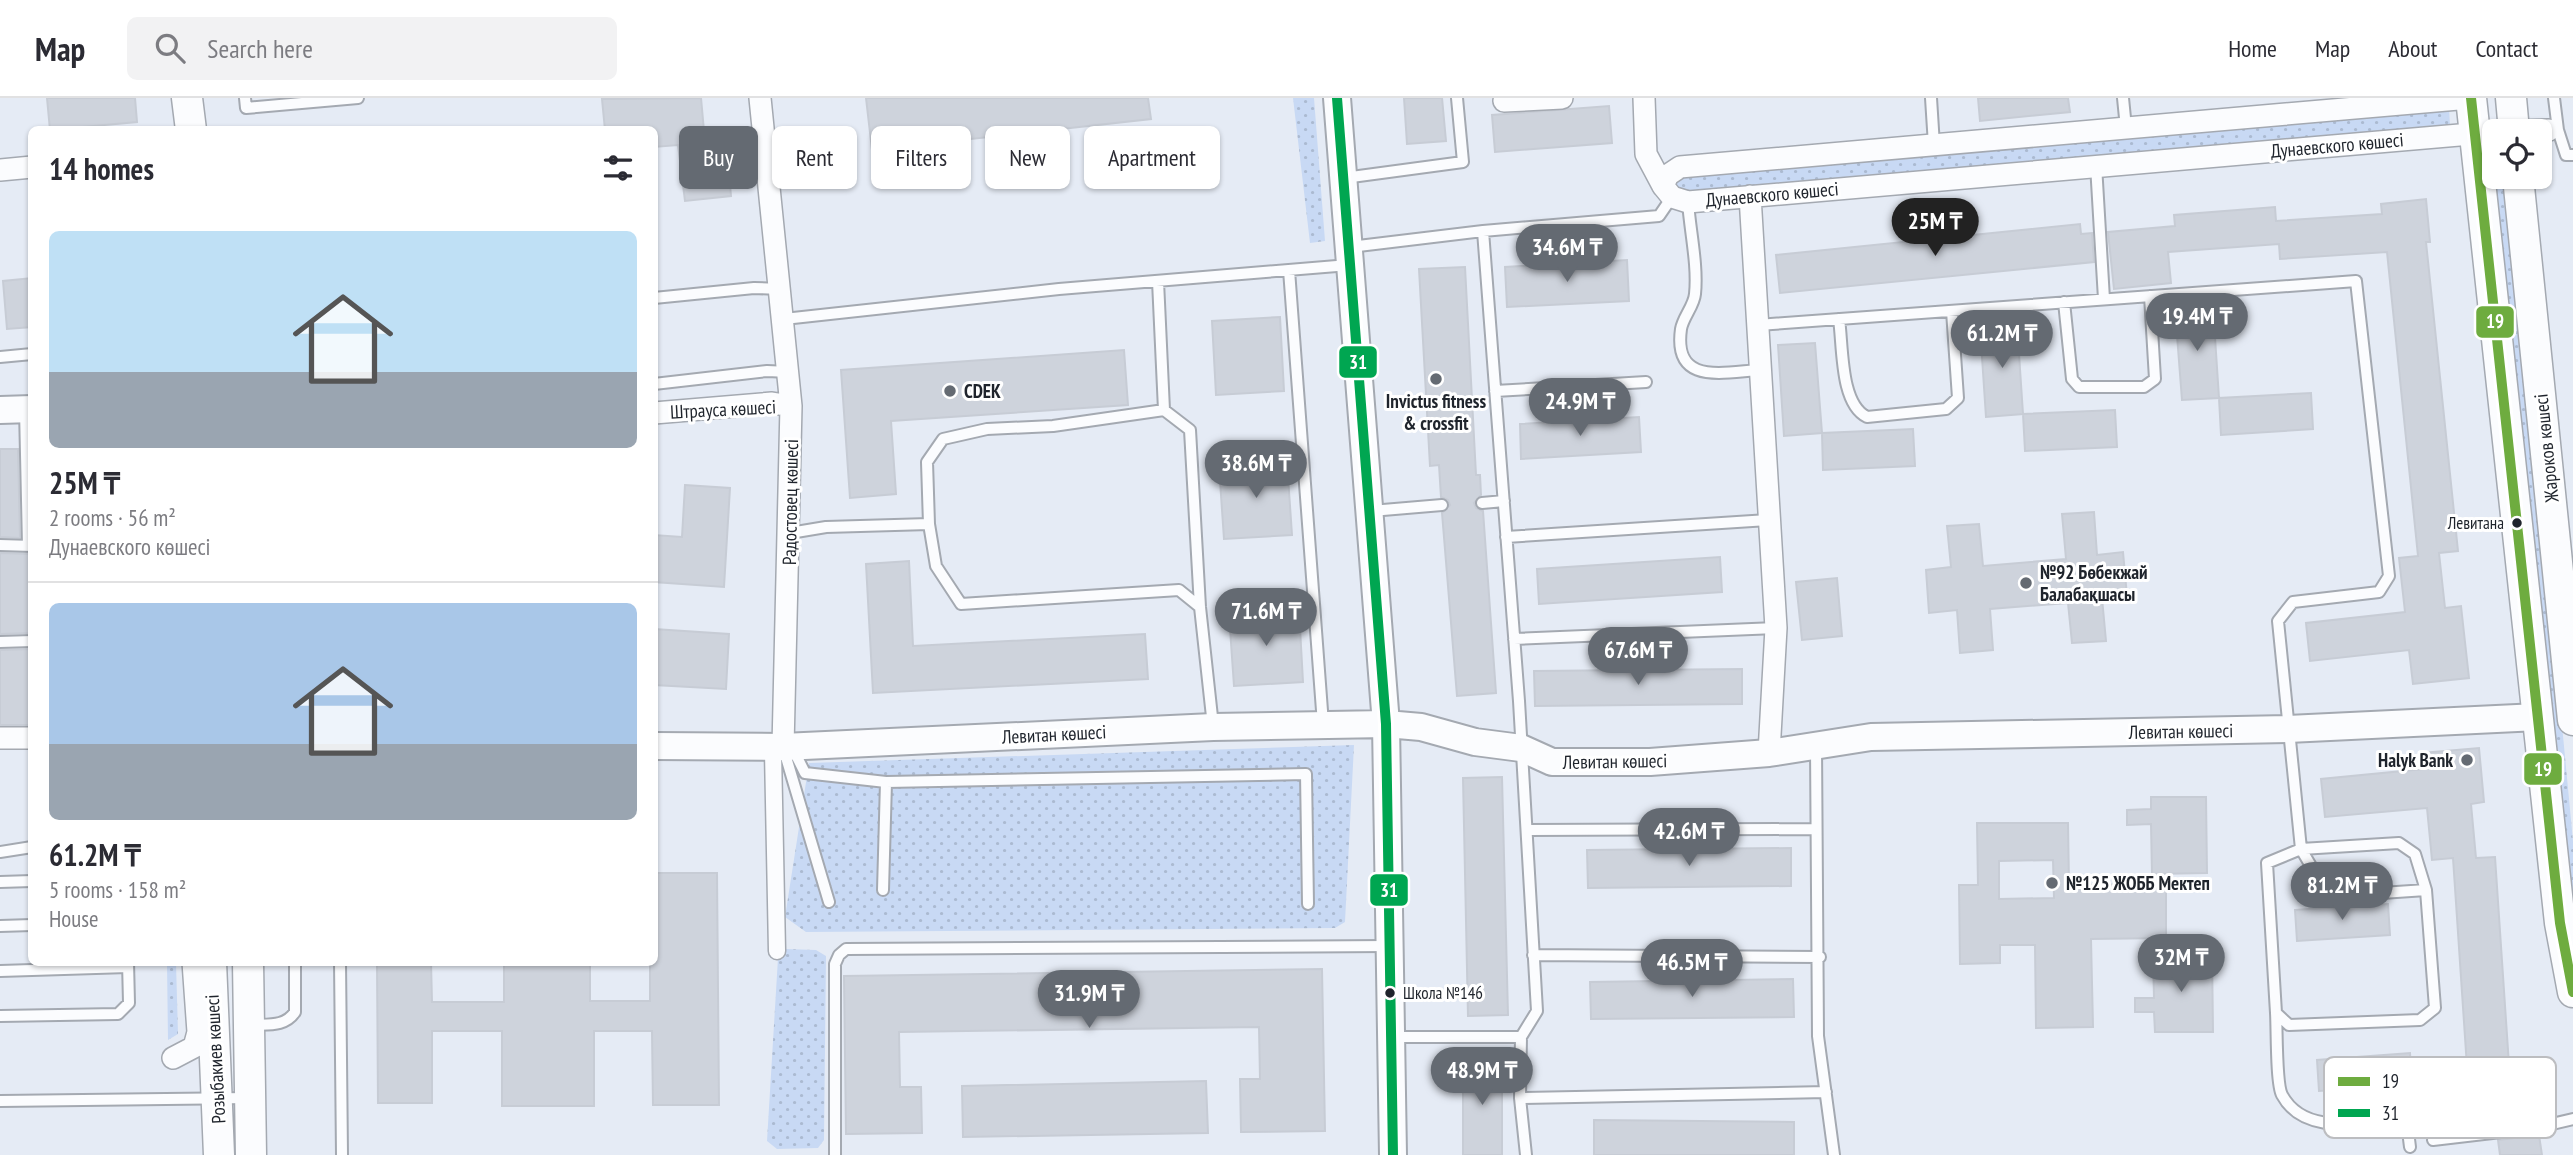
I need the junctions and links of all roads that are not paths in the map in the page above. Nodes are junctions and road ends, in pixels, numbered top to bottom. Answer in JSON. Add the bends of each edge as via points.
{"nodes":[{"id":1,"x":187,"y":98,"type":"edge"},
{"id":2,"x":245,"y":98,"type":"edge"},
{"id":3,"x":358,"y":98,"type":"edge"},
{"id":4,"x":760,"y":98,"type":"edge"},
{"id":5,"x":1337,"y":98,"type":"edge"},
{"id":6,"x":1457,"y":98,"type":"edge"},
{"id":7,"x":1563,"y":98,"type":"edge"},
{"id":8,"x":1644,"y":98,"type":"edge"},
{"id":9,"x":1931,"y":98,"type":"edge"},
{"id":10,"x":2123,"y":98,"type":"edge"},
{"id":11,"x":2470,"y":98,"type":"edge"},
{"id":12,"x":2511,"y":98,"type":"edge"},
{"id":13,"x":2554,"y":98,"type":"edge"},
{"id":14,"x":1504,"y":101,"type":"dead end"},
{"id":15,"x":2512,"y":119,"type":"edge"},
{"id":16,"x":190,"y":126,"type":"edge"},
{"id":17,"x":2482,"y":127,"type":"edge"},
{"id":18,"x":2126,"y":128,"type":"junction"},
{"id":19,"x":2553,"y":130,"type":"joint"},
{"id":20,"x":2482,"y":132,"type":"edge"},
{"id":21,"x":1934,"y":145,"type":"junction"},
{"id":22,"x":2573,"y":155,"type":"edge"},
{"id":23,"x":2096,"y":166,"type":"junction"},
{"id":24,"x":28,"y":167,"type":"edge"},
{"id":25,"x":0,"y":170,"type":"edge"},
{"id":26,"x":1344,"y":178,"type":"junction"},
{"id":27,"x":2489,"y":189,"type":"edge"},
{"id":28,"x":2519,"y":189,"type":"edge"},
{"id":29,"x":1675,"y":195,"type":"junction"},
{"id":30,"x":1749,"y":196,"type":"junction"},
{"id":31,"x":1483,"y":231,"type":"junction"},
{"id":32,"x":1350,"y":256,"type":"junction"},
{"id":33,"x":1290,"y":270,"type":"junction"},
{"id":34,"x":1158,"y":281,"type":"junction"},
{"id":35,"x":782,"y":289,"type":"junction"},
{"id":36,"x":2150,"y":296,"type":"junction"},
{"id":37,"x":658,"y":298,"type":"edge"},
{"id":38,"x":2104,"y":299,"type":"junction"},
{"id":39,"x":2064,"y":302,"type":"junction"},
{"id":40,"x":1952,"y":311,"type":"junction"},
{"id":41,"x":784,"y":319,"type":"junction"},
{"id":42,"x":1839,"y":319,"type":"junction"},
{"id":43,"x":1758,"y":325,"type":"junction"},
{"id":44,"x":28,"y":354,"type":"edge"},
{"id":45,"x":0,"y":357,"type":"edge"},
{"id":46,"x":1761,"y":370,"type":"junction"},
{"id":47,"x":789,"y":372,"type":"junction"},
{"id":48,"x":1646,"y":382,"type":"dead end"},
{"id":49,"x":658,"y":384,"type":"edge"},
{"id":50,"x":1495,"y":391,"type":"junction"},
{"id":51,"x":791,"y":406,"type":"junction"},
{"id":52,"x":19,"y":409,"type":"edge"},
{"id":53,"x":1164,"y":410,"type":"junction"},
{"id":54,"x":658,"y":413,"type":"edge"},
{"id":55,"x":1504,"y":500,"type":"junction"},
{"id":56,"x":1482,"y":503,"type":"dead end"},
{"id":57,"x":1442,"y":505,"type":"dead end"},
{"id":58,"x":1371,"y":511,"type":"junction"},
{"id":59,"x":28,"y":520,"type":"edge"},
{"id":60,"x":1768,"y":520,"type":"junction"},
{"id":61,"x":929,"y":524,"type":"junction"},
{"id":62,"x":790,"y":533,"type":"junction"},
{"id":63,"x":1506,"y":537,"type":"junction"},
{"id":64,"x":0,"y":545,"type":"edge"},
{"id":65,"x":28,"y":545,"type":"edge"},
{"id":66,"x":1200,"y":607,"type":"junction"},
{"id":67,"x":1776,"y":628,"type":"junction"},
{"id":68,"x":1514,"y":639,"type":"junction"},
{"id":69,"x":28,"y":641,"type":"edge"},
{"id":70,"x":0,"y":642,"type":"edge"},
{"id":71,"x":2538,"y":717,"type":"junction"},
{"id":72,"x":2573,"y":719,"type":"edge"},
{"id":73,"x":1386,"y":724,"type":"junction"},
{"id":74,"x":1323,"y":725,"type":"junction"},
{"id":75,"x":1213,"y":727,"type":"junction"},
{"id":76,"x":2288,"y":729,"type":"junction"},
{"id":77,"x":0,"y":738,"type":"edge"},
{"id":78,"x":28,"y":738,"type":"edge"},
{"id":79,"x":658,"y":746,"type":"edge"},
{"id":80,"x":1816,"y":747,"type":"junction"},
{"id":81,"x":1521,"y":748,"type":"junction"},
{"id":82,"x":783,"y":749,"type":"junction"},
{"id":83,"x":1769,"y":753,"type":"junction"},
{"id":84,"x":886,"y":782,"type":"junction"},
{"id":85,"x":1815,"y":829,"type":"junction"},
{"id":86,"x":1527,"y":830,"type":"junction"},
{"id":87,"x":28,"y":848,"type":"edge"},
{"id":88,"x":2301,"y":849,"type":"junction"},
{"id":89,"x":0,"y":852,"type":"edge"},
{"id":90,"x":28,"y":881,"type":"edge"},
{"id":91,"x":0,"y":882,"type":"edge"},
{"id":92,"x":883,"y":890,"type":"dead end"},
{"id":93,"x":2426,"y":890,"type":"junction"},
{"id":94,"x":829,"y":902,"type":"dead end"},
{"id":95,"x":1308,"y":904,"type":"dead end"},
{"id":96,"x":28,"y":925,"type":"edge"},
{"id":97,"x":0,"y":926,"type":"edge"},
{"id":98,"x":1390,"y":946,"type":"junction"},
{"id":99,"x":776,"y":951,"type":"dead end"},
{"id":100,"x":1534,"y":955,"type":"junction"},
{"id":101,"x":1820,"y":957,"type":"junction"},
{"id":102,"x":107,"y":966,"type":"edge"},
{"id":103,"x":128,"y":966,"type":"edge"},
{"id":104,"x":194,"y":966,"type":"edge"},
{"id":105,"x":211,"y":966,"type":"edge"},
{"id":106,"x":248,"y":966,"type":"edge"},
{"id":107,"x":295,"y":966,"type":"edge"},
{"id":108,"x":340,"y":966,"type":"edge"},
{"id":109,"x":0,"y":971,"type":"edge"},
{"id":110,"x":2573,"y":992,"type":"edge"},
{"id":111,"x":2276,"y":1013,"type":"junction"},
{"id":112,"x":0,"y":1016,"type":"edge"},
{"id":113,"x":249,"y":1025,"type":"junction"},
{"id":114,"x":1392,"y":1037,"type":"junction"},
{"id":115,"x":1521,"y":1037,"type":"junction"},
{"id":116,"x":173,"y":1058,"type":"dead end"},
{"id":117,"x":1826,"y":1092,"type":"junction"},
{"id":118,"x":216,"y":1097,"type":"junction"},
{"id":119,"x":249,"y":1098,"type":"junction"},
{"id":120,"x":1520,"y":1098,"type":"junction"},
{"id":121,"x":0,"y":1101,"type":"edge"},
{"id":122,"x":2324,"y":1124,"type":"edge"},
{"id":123,"x":2409,"y":1138,"type":"edge"},
{"id":124,"x":2450,"y":1138,"type":"edge"},
{"id":125,"x":2433,"y":1140,"type":"dead end"},
{"id":126,"x":219,"y":1142,"type":"edge"},
{"id":127,"x":2410,"y":1147,"type":"dead end"},
{"id":128,"x":206,"y":1155,"type":"edge"},
{"id":129,"x":251,"y":1155,"type":"edge"},
{"id":130,"x":342,"y":1155,"type":"edge"},
{"id":131,"x":835,"y":1155,"type":"edge"},
{"id":132,"x":1393,"y":1155,"type":"edge"},
{"id":133,"x":1526,"y":1155,"type":"edge"},
{"id":134,"x":1834,"y":1155,"type":"edge"}],
"edges":[{"from":1,"to":16,"type":"main road"},
{"from":2,"to":3,"type":"lane","via":[[246,108]]},
{"from":4,"to":35,"type":"street","name":"Радостовец көшесі"},
{"from":5,"to":26,"type":"street"},
{"from":6,"to":26,"type":"lane","via":[[1463,162]]},
{"from":7,"to":14,"type":"street"},
{"from":8,"to":29,"type":"street","via":[[1646,153]]},
{"from":9,"to":21,"type":"lane"},
{"from":10,"to":18,"type":"lane"},
{"from":11,"to":17,"type":"main road","name":"Жароков көшесі"},
{"from":11,"to":18,"type":"street","name":"Дунаевского көшесі"},
{"from":12,"to":15,"type":"main road"},
{"from":13,"to":19,"type":"lane"},
{"from":18,"to":21,"type":"street","name":"Дунаевского көшесі"},
{"from":19,"to":22,"type":"lane","via":[[2566,155]]},
{"from":20,"to":23,"type":"street","name":"Дунаевского көшесі"},
{"from":21,"to":29,"type":"street","name":"Дунаевского көшесі","via":[[1679,167],[1668,174]]},
{"from":23,"to":30,"type":"street","name":"Дунаевского көшесі"},
{"from":23,"to":38,"type":"lane"},
{"from":24,"to":25,"type":"street"},
{"from":26,"to":32,"type":"street"},
{"from":27,"to":71,"type":"main road","name":"Жароков көшесі"},
{"from":28,"to":72,"type":"main road","name":"Жароков көшесі"},
{"from":29,"to":30,"type":"street","name":"Дунаевского көшесі"},
{"from":29,"to":31,"type":"lane","via":[[1660,216]]},
{"from":29,"to":46,"type":"lane","via":[[1695,295],[1681,327],[1681,354],[1690,368],[1704,374]]},
{"from":30,"to":43,"type":"street"},
{"from":31,"to":32,"type":"lane"},
{"from":31,"to":50,"type":"lane"},
{"from":32,"to":33,"type":"lane"},
{"from":32,"to":58,"type":"street"},
{"from":33,"to":34,"type":"lane"},
{"from":33,"to":74,"type":"lane"},
{"from":34,"to":41,"type":"lane"},
{"from":34,"to":53,"type":"lane"},
{"from":35,"to":37,"type":"lane"},
{"from":35,"to":41,"type":"street","name":"Радостовец көшесі"},
{"from":36,"to":38,"type":"lane"},
{"from":36,"to":39,"type":"lane","via":[[2155,379],[2144,387],[2079,387],[2072,379]]},
{"from":36,"to":76,"type":"lane","via":[[2356,281],[2389,576],[2379,592],[2292,602],[2278,621]]},
{"from":38,"to":39,"type":"lane"},
{"from":39,"to":40,"type":"lane"},
{"from":40,"to":42,"type":"lane"},
{"from":40,"to":42,"type":"lane","via":[[1958,398],[1946,409],[1867,416],[1856,411],[1849,399]]},
{"from":41,"to":47,"type":"street","name":"Радостовец көшесі"},
{"from":42,"to":43,"type":"lane"},
{"from":43,"to":46,"type":"street"},
{"from":44,"to":45,"type":"lane"},
{"from":46,"to":60,"type":"street"},
{"from":47,"to":49,"type":"lane"},
{"from":47,"to":51,"type":"street","name":"Радостовец көшесі"},
{"from":48,"to":50,"type":"lane"},
{"from":50,"to":55,"type":"lane"},
{"from":51,"to":54,"type":"street","name":"Штрауса көшесі","via":[[772,403]]},
{"from":51,"to":62,"type":"street","name":"Радостовец көшесі"},
{"from":52,"to":59,"type":"lane"},
{"from":53,"to":61,"type":"lane","via":[[1053,426],[987,429],[943,439],[927,462]]},
{"from":53,"to":66,"type":"lane","via":[[1190,430]]},
{"from":55,"to":56,"type":"lane"},
{"from":55,"to":63,"type":"lane"},
{"from":57,"to":58,"type":"lane"},
{"from":58,"to":73,"type":"street"},
{"from":60,"to":63,"type":"lane"},
{"from":60,"to":67,"type":"street"},
{"from":61,"to":62,"type":"lane","via":[[826,527]]},
{"from":61,"to":66,"type":"lane","via":[[936,566],[961,604],[1179,590]]},
{"from":62,"to":82,"type":"street","name":"Радостовец көшесі"},
{"from":63,"to":68,"type":"lane"},
{"from":64,"to":65,"type":"lane"},
{"from":66,"to":75,"type":"lane"},
{"from":67,"to":68,"type":"lane"},
{"from":67,"to":83,"type":"street"},
{"from":68,"to":81,"type":"lane"},
{"from":69,"to":70,"type":"lane"},
{"from":71,"to":76,"type":"street","name":"Левитан көшесі"},
{"from":71,"to":110,"type":"main road","name":"Жароков көшесі","via":[[2560,923]]},
{"from":73,"to":74,"type":"street","name":"Левитан көшесі"},
{"from":73,"to":81,"type":"street","name":"Левитан көшесі"},
{"from":73,"to":98,"type":"street"},
{"from":74,"to":75,"type":"street","name":"Левитан көшесі"},
{"from":75,"to":82,"type":"street","name":"Левитан көшесі"},
{"from":76,"to":80,"type":"street","name":"Левитан көшесі","via":[[1871,737]]},
{"from":76,"to":88,"type":"lane"},
{"from":77,"to":78,"type":"street"},
{"from":79,"to":82,"type":"street","name":"Левитан көшесі"},
{"from":80,"to":83,"type":"street","name":"Левитан көшесі"},
{"from":80,"to":85,"type":"lane"},
{"from":81,"to":83,"type":"street","name":"Левитан көшесі","via":[[1552,762],[1650,762]]},
{"from":81,"to":86,"type":"lane"},
{"from":82,"to":84,"type":"lane","via":[[805,773]]},
{"from":82,"to":94,"type":"lane","name":"Радостовец көшесі"},
{"from":82,"to":99,"type":"street","name":"Радостовец көшесі"},
{"from":84,"to":92,"type":"lane"},
{"from":84,"to":95,"type":"lane","via":[[1306,774]]},
{"from":85,"to":86,"type":"lane"},
{"from":85,"to":101,"type":"lane"},
{"from":86,"to":100,"type":"lane"},
{"from":87,"to":89,"type":"lane"},
{"from":88,"to":93,"type":"lane","via":[[2318,878],[2367,894]]},
{"from":88,"to":93,"type":"lane","via":[[2399,844],[2416,854]]},
{"from":88,"to":111,"type":"lane","via":[[2267,863]]},
{"from":90,"to":91,"type":"lane"},
{"from":93,"to":111,"type":"lane","via":[[2435,1008],[2420,1020],[2289,1025]]},
{"from":96,"to":97,"type":"lane"},
{"from":98,"to":114,"type":"street"},
{"from":98,"to":131,"type":"lane","via":[[846,949],[835,964]]},
{"from":100,"to":101,"type":"lane"},
{"from":100,"to":115,"type":"lane","via":[[1538,1010]]},
{"from":101,"to":117,"type":"lane","via":[[1818,1036]]},
{"from":102,"to":109,"type":"lane"},
{"from":103,"to":112,"type":"lane","via":[[129,1003],[118,1014]]},
{"from":104,"to":116,"type":"street","via":[[198,1032],[194,1047]]},
{"from":105,"to":118,"type":"main road","name":"Розыбакиев көшесі"},
{"from":106,"to":113,"type":"main road","name":"Розыбакиев көшесі"},
{"from":107,"to":113,"type":"lane","via":[[295,1012],[291,1018],[286,1023]]},
{"from":108,"to":130,"type":"lane"},
{"from":111,"to":122,"type":"lane","via":[[2281,1093],[2294,1109]]},
{"from":113,"to":119,"type":"main road","name":"Розыбакиев көшесі"},
{"from":114,"to":115,"type":"lane"},
{"from":114,"to":132,"type":"street"},
{"from":115,"to":120,"type":"lane"},
{"from":117,"to":120,"type":"lane"},
{"from":117,"to":134,"type":"lane"},
{"from":118,"to":119,"type":"lane"},
{"from":118,"to":121,"type":"lane"},
{"from":118,"to":126,"type":"main road","name":"Розыбакиев көшесі"},
{"from":119,"to":129,"type":"main road","name":"Розыбакиев көшесі"},
{"from":120,"to":133,"type":"lane"},
{"from":123,"to":127,"type":"lane"},
{"from":124,"to":125,"type":"lane"},
{"from":126,"to":128,"type":"lane"}]}
